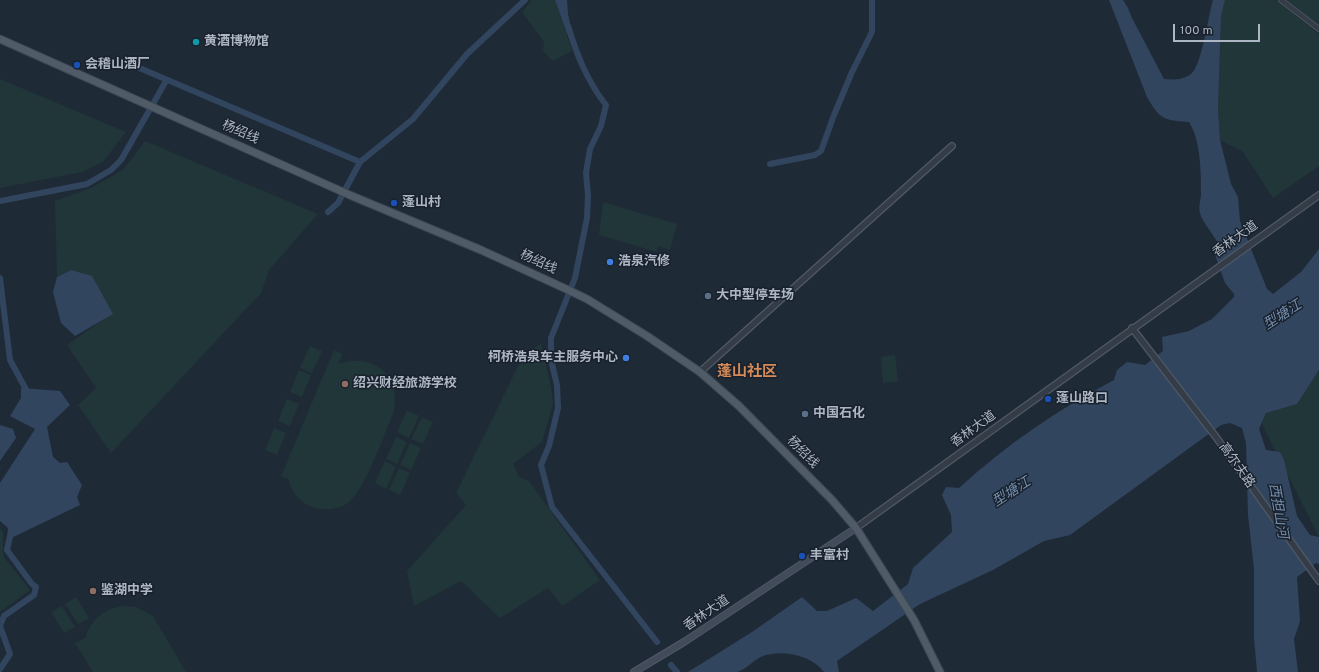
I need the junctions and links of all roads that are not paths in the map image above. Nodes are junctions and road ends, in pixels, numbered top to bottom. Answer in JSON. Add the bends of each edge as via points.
{"nodes":[{"id":1,"x":1282,"y":0,"type":"edge"},
{"id":2,"x":1319,"y":29,"type":"edge"},
{"id":3,"x":0,"y":39,"type":"edge"},
{"id":4,"x":952,"y":146,"type":"dead end"},
{"id":5,"x":1319,"y":195,"type":"edge"},
{"id":6,"x":1132,"y":328,"type":"junction"},
{"id":7,"x":700,"y":372,"type":"junction"},
{"id":8,"x":856,"y":528,"type":"junction"},
{"id":9,"x":1319,"y":581,"type":"edge"},
{"id":10,"x":634,"y":672,"type":"edge"},
{"id":11,"x":940,"y":672,"type":"edge"}],
"edges":[{"from":1,"to":2,"type":"street"},
{"from":3,"to":7,"type":"main road","name":"杨绍线","via":[[575,293],[647,336]]},
{"from":4,"to":7,"type":"street"},
{"from":5,"to":6,"type":"street","name":"香林大道"},
{"from":6,"to":8,"type":"street","name":"香林大道"},
{"from":6,"to":9,"type":"street","name":"高尔夫路","via":[[1216,437]]},
{"from":7,"to":8,"type":"main road","name":"杨绍线","via":[[739,406],[832,500]]},
{"from":8,"to":10,"type":"main road","name":"香林大道","via":[[684,642]]},
{"from":8,"to":11,"type":"main road","name":"杨绍线","via":[[914,620]]}]}
